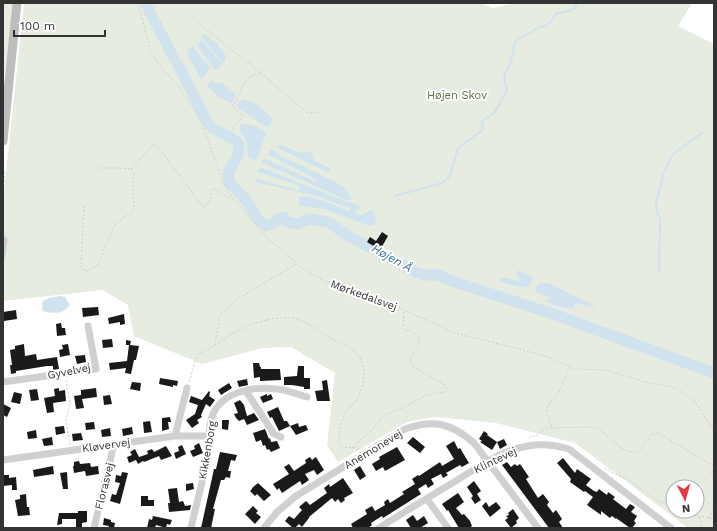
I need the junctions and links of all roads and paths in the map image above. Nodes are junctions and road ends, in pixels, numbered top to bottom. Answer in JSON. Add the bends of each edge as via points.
{"nodes":[{"id":1,"x":17,"y":3,"type":"edge"},
{"id":2,"x":137,"y":3,"type":"edge"},
{"id":3,"x":198,"y":24,"type":"dead end"},
{"id":4,"x":261,"y":73,"type":"junction"},
{"id":5,"x":319,"y":112,"type":"dead end"},
{"id":6,"x":232,"y":129,"type":"dead end"},
{"id":7,"x":3,"y":141,"type":"edge"},
{"id":8,"x":97,"y":168,"type":"dead end"},
{"id":9,"x":3,"y":169,"type":"edge"},
{"id":10,"x":130,"y":169,"type":"junction"},
{"id":11,"x":3,"y":192,"type":"edge"},
{"id":12,"x":232,"y":196,"type":"junction"},
{"id":13,"x":84,"y":206,"type":"dead end"},
{"id":14,"x":3,"y":238,"type":"edge"},
{"id":15,"x":3,"y":259,"type":"edge"},
{"id":16,"x":296,"y":263,"type":"junction"},
{"id":17,"x":403,"y":310,"type":"junction"},
{"id":18,"x":88,"y":326,"type":"dead end"},
{"id":19,"x":215,"y":346,"type":"junction"},
{"id":20,"x":570,"y":367,"type":"junction"},
{"id":21,"x":65,"y":373,"type":"junction"},
{"id":22,"x":3,"y":382,"type":"edge"},
{"id":23,"x":188,"y":388,"type":"joint"},
{"id":24,"x":246,"y":391,"type":"junction"},
{"id":25,"x":307,"y":397,"type":"dead end"},
{"id":26,"x":552,"y":427,"type":"junction"},
{"id":27,"x":714,"y":431,"type":"edge"},
{"id":28,"x":175,"y":436,"type":"junction"},
{"id":29,"x":209,"y":436,"type":"junction"},
{"id":30,"x":281,"y":437,"type":"dead end"},
{"id":31,"x":114,"y":444,"type":"junction"},
{"id":32,"x":526,"y":446,"type":"junction"},
{"id":33,"x":351,"y":448,"type":"junction"},
{"id":34,"x":71,"y":450,"type":"junction"},
{"id":35,"x":364,"y":454,"type":"junction"},
{"id":36,"x":3,"y":460,"type":"edge"},
{"id":37,"x":488,"y":461,"type":"junction"},
{"id":38,"x":714,"y":464,"type":"edge"},
{"id":39,"x":601,"y":466,"type":"dead end"},
{"id":40,"x":714,"y":468,"type":"edge"},
{"id":41,"x":714,"y":476,"type":"edge"},
{"id":42,"x":427,"y":498,"type":"junction"},
{"id":43,"x":665,"y":504,"type":"edge"},
{"id":44,"x":714,"y":509,"type":"edge"},
{"id":45,"x":705,"y":517,"type":"edge"},
{"id":46,"x":708,"y":518,"type":"junction"},
{"id":47,"x":714,"y":519,"type":"edge"},
{"id":48,"x":94,"y":528,"type":"edge"},
{"id":49,"x":191,"y":528,"type":"edge"},
{"id":50,"x":264,"y":528,"type":"edge"},
{"id":51,"x":379,"y":528,"type":"edge"},
{"id":52,"x":448,"y":528,"type":"edge"},
{"id":53,"x":538,"y":528,"type":"edge"},
{"id":54,"x":671,"y":528,"type":"edge"}],
"edges":[{"from":1,"to":7,"type":"main road"},
{"from":2,"to":12,"type":"path","name":"Mørkedalsvej","via":[[150,50],[192,106],[202,124],[222,179]]},
{"from":3,"to":4,"type":"path"},
{"from":4,"to":5,"type":"path","via":[[306,112]]},
{"from":4,"to":6,"type":"path","via":[[244,82],[233,105],[244,116]]},
{"from":8,"to":10,"type":"path"},
{"from":9,"to":11,"type":"path","via":[[6,171]]},
{"from":10,"to":12,"type":"path","via":[[154,145],[202,207],[210,200],[214,188],[228,198]]},
{"from":10,"to":13,"type":"path","via":[[134,173],[134,208],[115,224],[97,266],[88,271],[83,270],[81,266]]},
{"from":12,"to":16,"type":"path","name":"Mørkedalsvej","via":[[264,235]]},
{"from":14,"to":15,"type":"lane","via":[[6,239]]},
{"from":16,"to":17,"type":"path","name":"Mørkedalsvej","via":[[307,272],[341,289],[374,298]]},
{"from":16,"to":19,"type":"path","via":[[236,300],[220,315]]},
{"from":17,"to":20,"type":"path","name":"Mørkedalsvej","via":[[455,334],[546,356]]},
{"from":17,"to":33,"type":"path","via":[[402,328],[410,330],[419,338],[419,346],[410,358],[411,365],[446,386],[447,390],[426,395],[383,416],[373,429]]},
{"from":18,"to":21,"type":"street","name":"Gyvelvej","via":[[96,369]]},
{"from":19,"to":23,"type":"path","via":[[197,355]]},
{"from":19,"to":33,"type":"path","via":[[234,332],[256,323],[289,316],[301,320],[352,349],[358,354],[364,374],[356,401],[346,412],[340,427],[339,443],[343,447]]},
{"from":20,"to":26,"type":"path","via":[[560,391],[546,409]]},
{"from":20,"to":27,"type":"path","name":"Mørkedalsvej","via":[[607,370],[644,382],[672,387],[694,400]]},
{"from":21,"to":22,"type":"street","name":"Gyvelvej"},
{"from":21,"to":34,"type":"path","via":[[70,405],[66,420]]},
{"from":23,"to":28,"type":"street"},
{"from":24,"to":25,"type":"street","name":"Kikkenborg","via":[[279,389]]},
{"from":24,"to":29,"type":"street","name":"Kikkenborg","via":[[236,393],[221,403],[214,413]]},
{"from":24,"to":30,"type":"street","via":[[274,434]]},
{"from":26,"to":32,"type":"path","via":[[532,436]]},
{"from":26,"to":38,"type":"path","via":[[596,427],[630,452],[640,450],[651,434],[659,433],[708,463]]},
{"from":28,"to":29,"type":"street","name":"Kløvervej"},
{"from":28,"to":31,"type":"street","name":"Kløvervej"},
{"from":29,"to":49,"type":"street","name":"Kikkenborg","via":[[207,458]]},
{"from":31,"to":34,"type":"street","name":"Kløvervej"},
{"from":31,"to":48,"type":"street","name":"Florasvej"},
{"from":32,"to":37,"type":"street","name":"Klintevej"},
{"from":32,"to":54,"type":"street","name":"Klintevej","via":[[554,445],[569,450]]},
{"from":33,"to":35,"type":"path","via":[[358,448]]},
{"from":34,"to":36,"type":"street","name":"Kløvervej"},
{"from":35,"to":37,"type":"street","name":"Anemonevej","via":[[405,429],[420,424],[436,424],[462,432]]},
{"from":35,"to":50,"type":"street","name":"Anemonevej","via":[[296,496],[277,512]]},
{"from":37,"to":42,"type":"street","name":"Klintevej"},
{"from":37,"to":53,"type":"street","name":"Anemonevej"},
{"from":39,"to":43,"type":"path","via":[[626,478]]},
{"from":40,"to":41,"type":"path","via":[[711,474]]},
{"from":42,"to":51,"type":"street","name":"Klintevej"},
{"from":42,"to":52,"type":"street"},
{"from":44,"to":46,"type":"path"},
{"from":45,"to":46,"type":"path"},
{"from":46,"to":47,"type":"path"}]}
